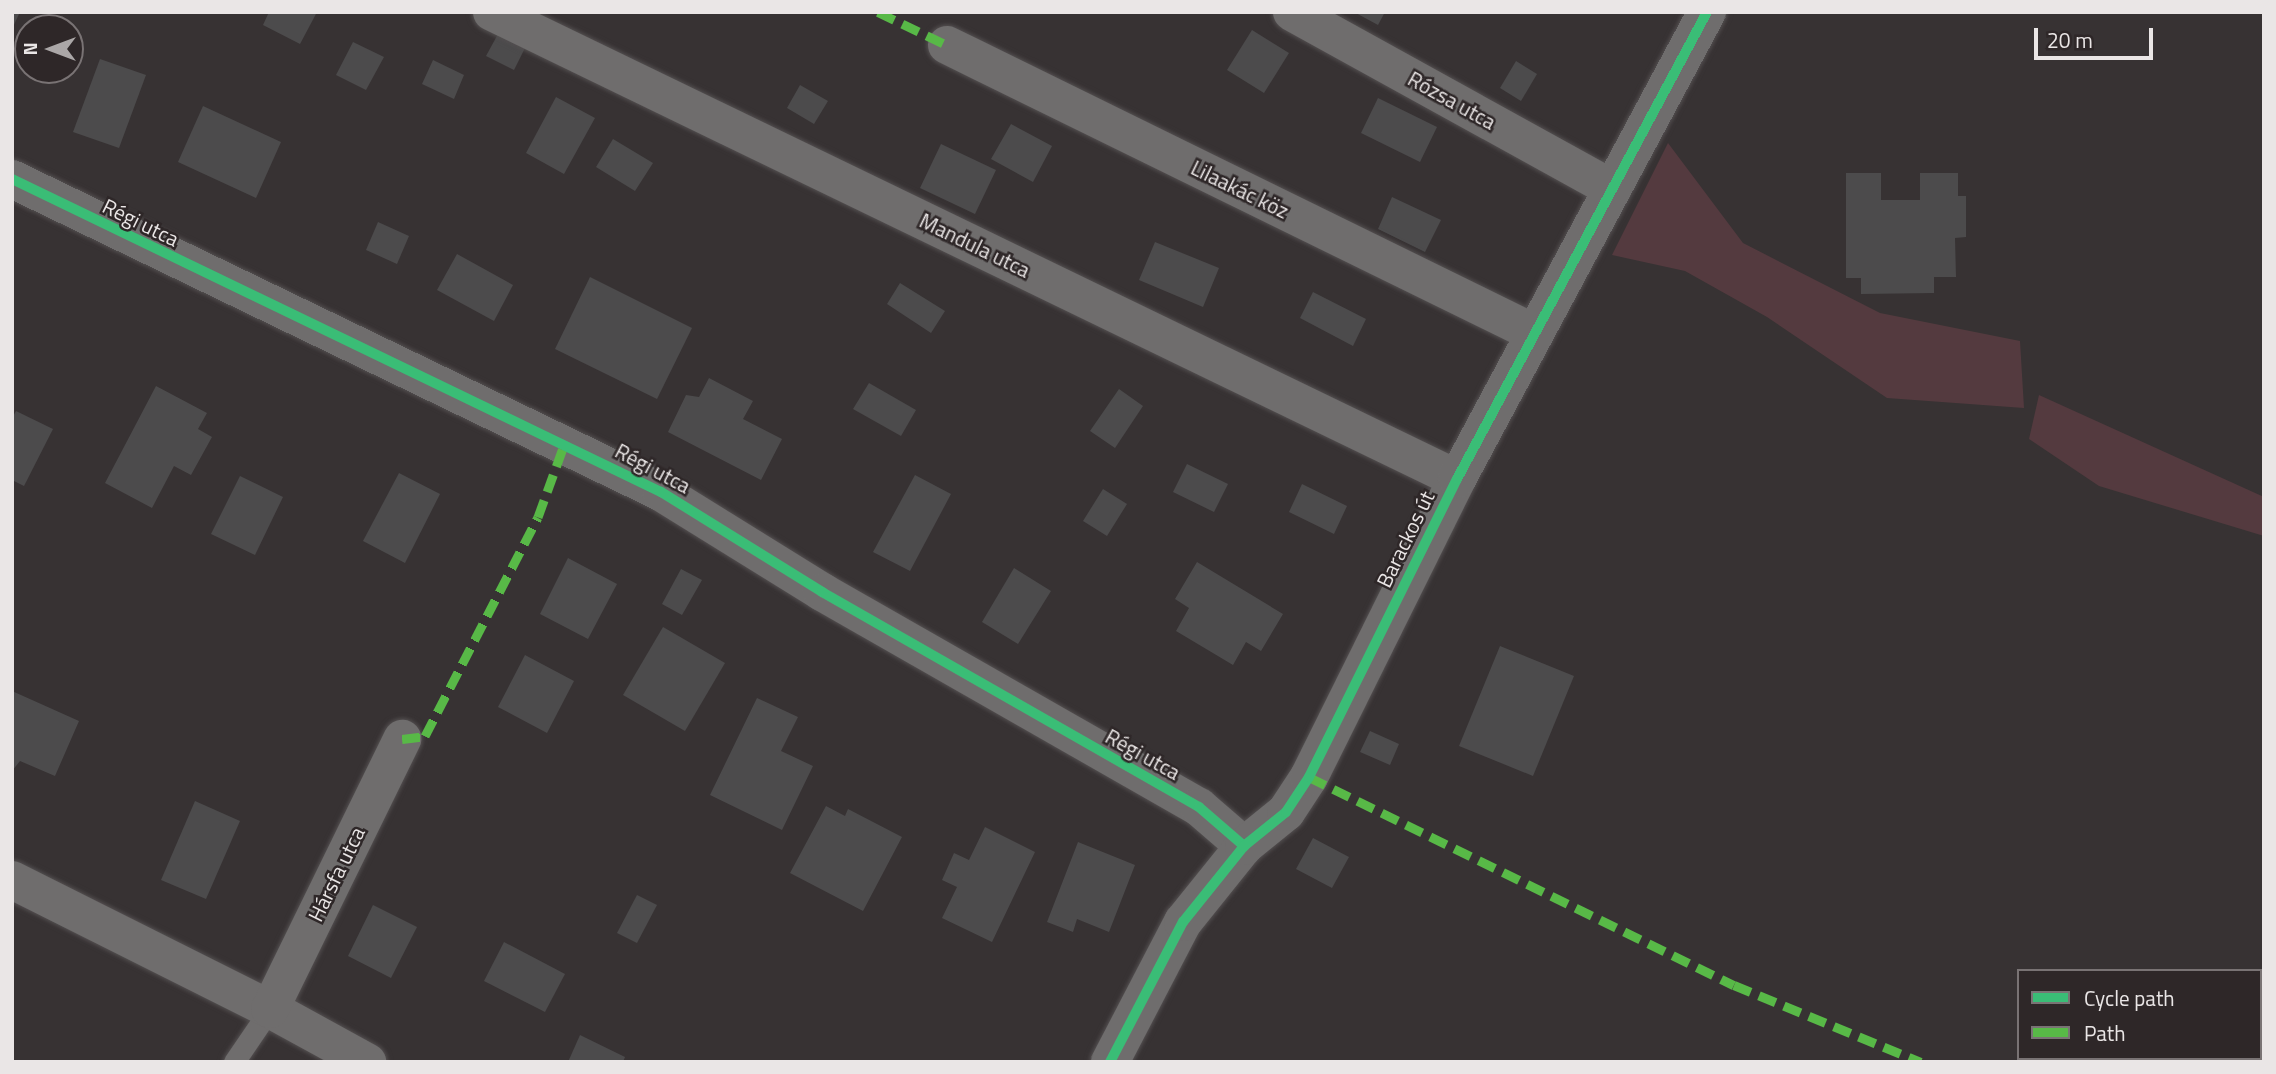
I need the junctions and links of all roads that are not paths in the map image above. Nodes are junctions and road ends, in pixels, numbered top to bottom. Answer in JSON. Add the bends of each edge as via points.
{"nodes":[{"id":1,"x":492,"y":12,"type":"edge"},
{"id":2,"x":1292,"y":12,"type":"edge"},
{"id":3,"x":1707,"y":12,"type":"edge"},
{"id":4,"x":947,"y":45,"type":"dead end"},
{"id":5,"x":12,"y":179,"type":"edge"},
{"id":6,"x":1612,"y":189,"type":"junction"},
{"id":7,"x":1534,"y":333,"type":"junction"},
{"id":8,"x":1457,"y":479,"type":"junction"},
{"id":9,"x":402,"y":739,"type":"dead end"},
{"id":10,"x":1244,"y":846,"type":"junction"},
{"id":11,"x":12,"y":880,"type":"edge"},
{"id":12,"x":270,"y":1009,"type":"junction"},
{"id":13,"x":234,"y":1062,"type":"edge"},
{"id":14,"x":367,"y":1062,"type":"edge"},
{"id":15,"x":1110,"y":1062,"type":"edge"}],
"edges":[{"from":1,"to":8,"type":"street","name":"Mandula utca"},
{"from":2,"to":6,"type":"street","name":"Rózsa utca"},
{"from":3,"to":6,"type":"street","name":"Barackos út"},
{"from":4,"to":7,"type":"street","name":"Lilaakác köz"},
{"from":5,"to":10,"type":"street","name":"Régi utca","via":[[661,492],[822,592],[1199,807]]},
{"from":6,"to":7,"type":"street","name":"Barackos út"},
{"from":7,"to":8,"type":"street","name":"Barackos út"},
{"from":8,"to":10,"type":"street","name":"Barackos út","via":[[1309,777],[1286,812]]},
{"from":9,"to":12,"type":"street","name":"Hársfa utca"},
{"from":10,"to":15,"type":"street","name":"Barackos út","via":[[1184,922]]},
{"from":11,"to":12,"type":"street"},
{"from":12,"to":13,"type":"lane"},
{"from":12,"to":14,"type":"street"}]}
